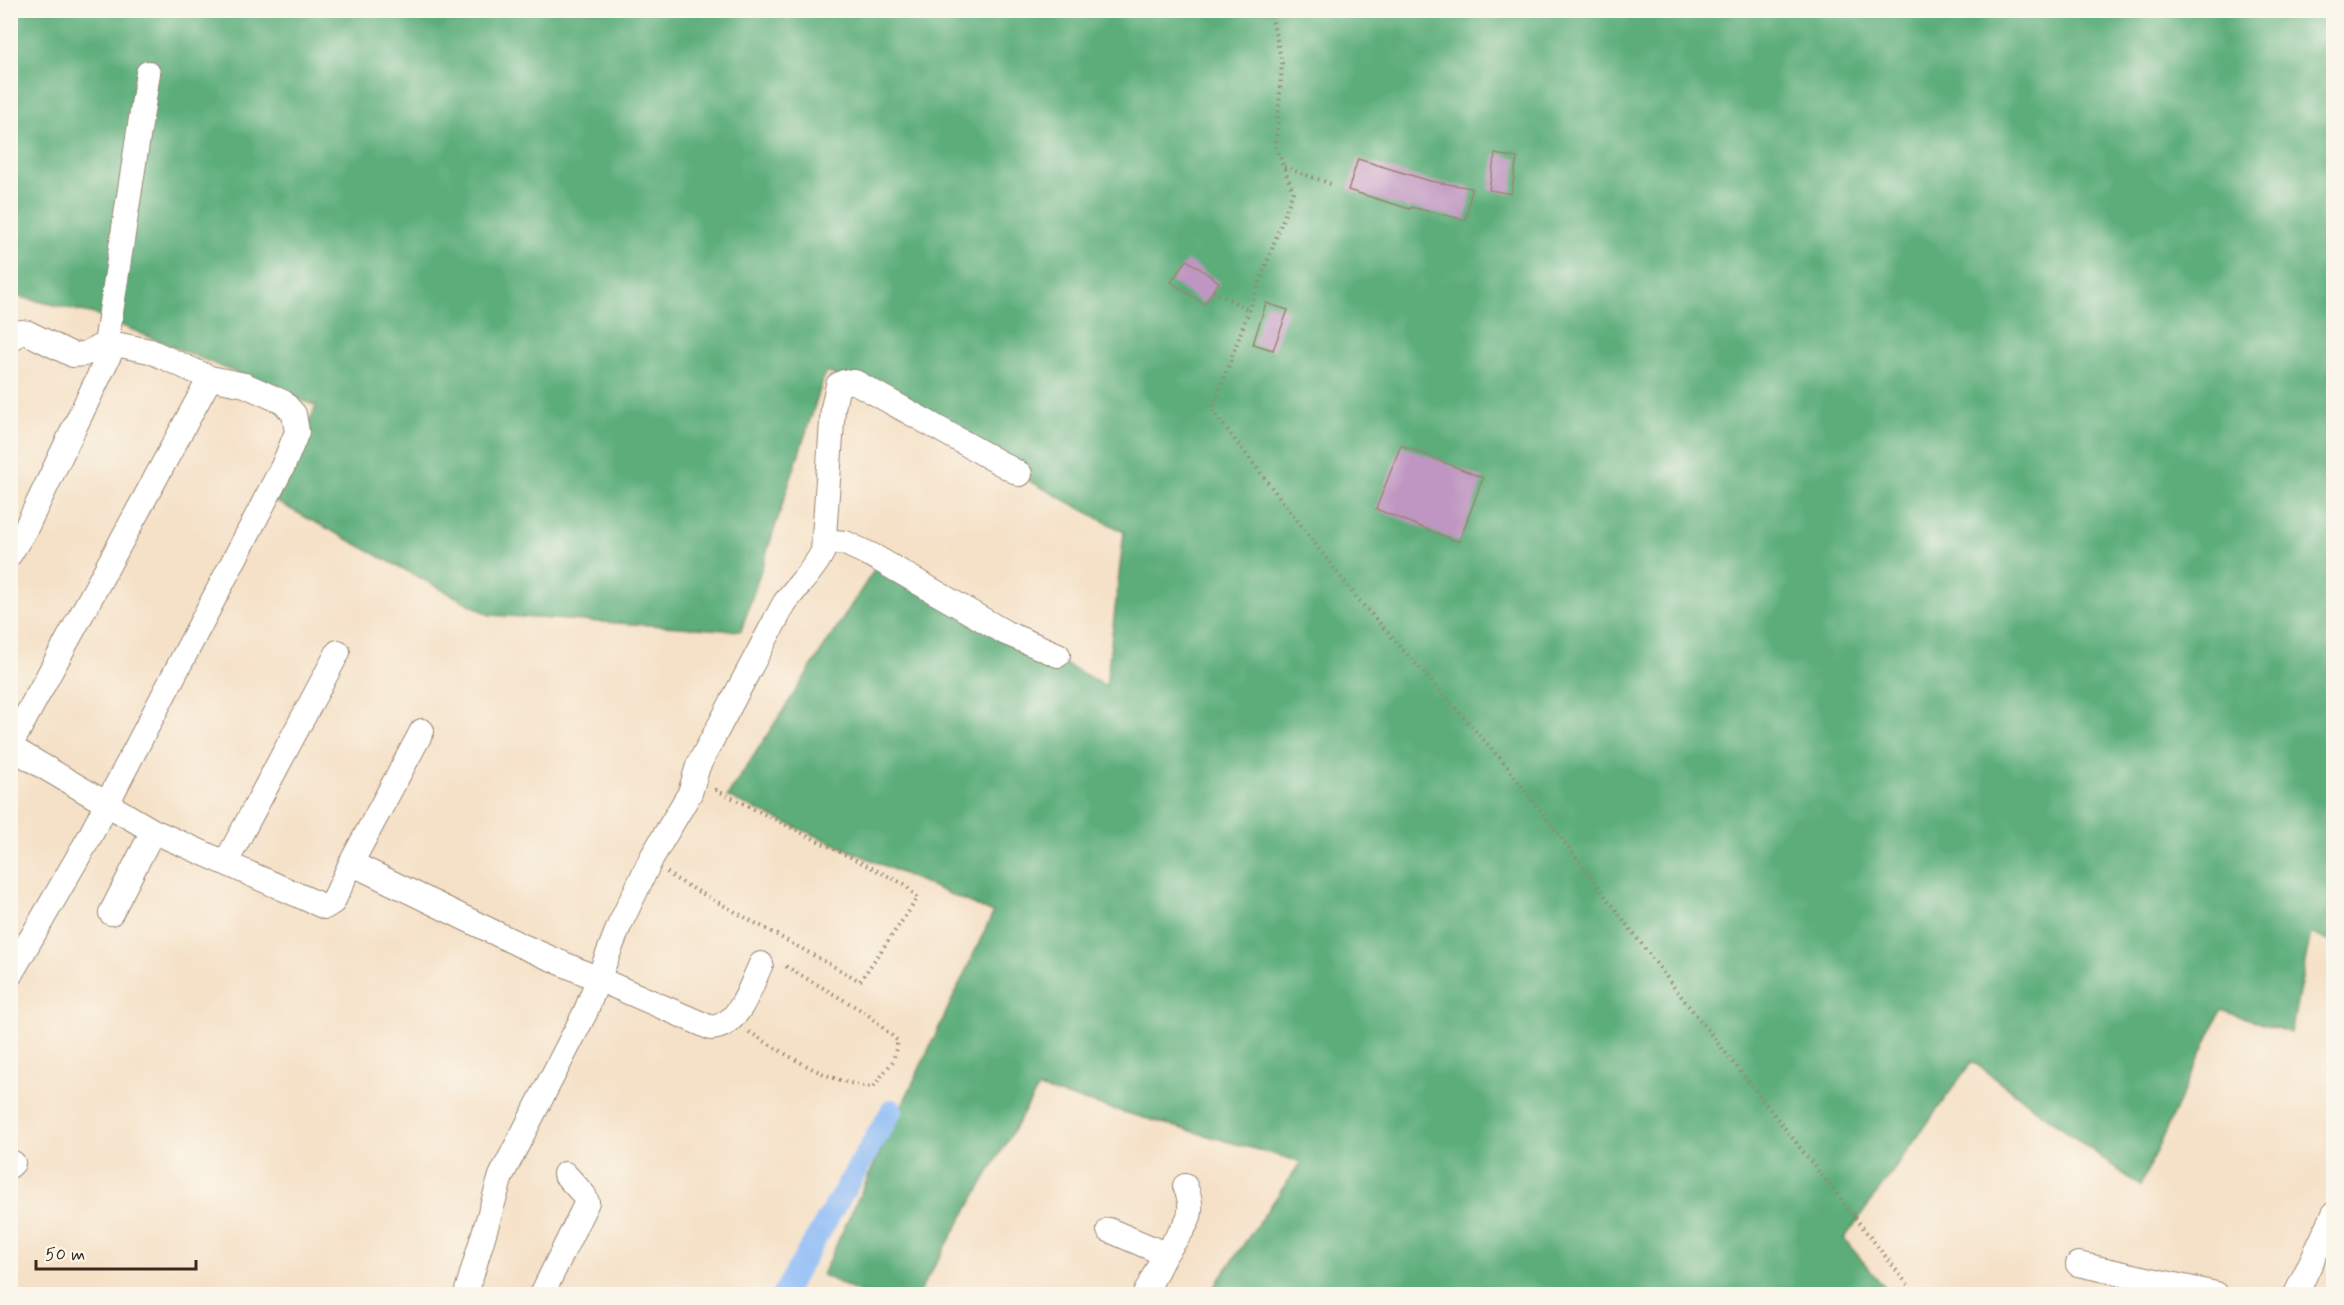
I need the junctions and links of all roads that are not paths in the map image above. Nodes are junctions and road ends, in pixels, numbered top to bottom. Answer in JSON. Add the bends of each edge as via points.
{"nodes":[{"id":1,"x":148,"y":73,"type":"dead end"},
{"id":2,"x":10,"y":340,"type":"edge"},
{"id":3,"x":110,"y":345,"type":"junction"},
{"id":4,"x":210,"y":378,"type":"junction"},
{"id":5,"x":1020,"y":474,"type":"dead end"},
{"id":6,"x":824,"y":541,"type":"junction"},
{"id":7,"x":10,"y":554,"type":"edge"},
{"id":8,"x":338,"y":652,"type":"dead end"},
{"id":9,"x":1058,"y":655,"type":"dead end"},
{"id":10,"x":422,"y":730,"type":"dead end"},
{"id":11,"x":10,"y":747,"type":"edge"},
{"id":12,"x":110,"y":807,"type":"junction"},
{"id":13,"x":146,"y":827,"type":"junction"},
{"id":14,"x":226,"y":862,"type":"junction"},
{"id":15,"x":351,"y":863,"type":"junction"},
{"id":16,"x":111,"y":913,"type":"dead end"},
{"id":17,"x":761,"y":964,"type":"road end"},
{"id":18,"x":10,"y":975,"type":"edge"},
{"id":19,"x":598,"y":978,"type":"junction"},
{"id":20,"x":565,"y":1174,"type":"dead end"},
{"id":21,"x":1185,"y":1186,"type":"dead end"},
{"id":22,"x":2334,"y":1214,"type":"edge"},
{"id":23,"x":1110,"y":1230,"type":"dead end"},
{"id":24,"x":1165,"y":1254,"type":"junction"},
{"id":25,"x":2078,"y":1264,"type":"dead end"},
{"id":26,"x":466,"y":1294,"type":"edge"},
{"id":27,"x":542,"y":1294,"type":"edge"},
{"id":28,"x":1145,"y":1294,"type":"edge"},
{"id":29,"x":2216,"y":1294,"type":"edge"},
{"id":30,"x":2296,"y":1294,"type":"edge"}],
"edges":[{"from":1,"to":3,"type":"street"},
{"from":2,"to":3,"type":"street","via":[[21,332],[28,333],[73,355]]},
{"from":3,"to":4,"type":"street","via":[[150,351]]},
{"from":3,"to":7,"type":"street","via":[[26,528]]},
{"from":4,"to":11,"type":"street"},
{"from":4,"to":12,"type":"street","via":[[245,385],[284,402],[294,414],[297,432]]},
{"from":5,"to":6,"type":"street","via":[[855,382],[844,382],[838,385],[833,408]]},
{"from":6,"to":9,"type":"street","via":[[845,543],[1006,633]]},
{"from":6,"to":19,"type":"street","via":[[819,561],[784,604],[698,766],[664,864],[619,926]]},
{"from":8,"to":14,"type":"street"},
{"from":10,"to":15,"type":"street"},
{"from":11,"to":12,"type":"street"},
{"from":12,"to":13,"type":"street"},
{"from":12,"to":18,"type":"street"},
{"from":13,"to":14,"type":"street"},
{"from":13,"to":16,"type":"street"},
{"from":14,"to":15,"type":"street","via":[[325,907],[333,902]]},
{"from":15,"to":19,"type":"street","via":[[520,945]]},
{"from":17,"to":19,"type":"street","via":[[741,1007],[730,1021],[711,1028]]},
{"from":19,"to":26,"type":"street","via":[[585,1014],[501,1176]]},
{"from":20,"to":27,"type":"street","via":[[587,1202]]},
{"from":21,"to":24,"type":"street","via":[[1192,1205],[1191,1215]]},
{"from":22,"to":30,"type":"street"},
{"from":23,"to":24,"type":"street"},
{"from":24,"to":28,"type":"street"},
{"from":25,"to":29,"type":"street"}]}
